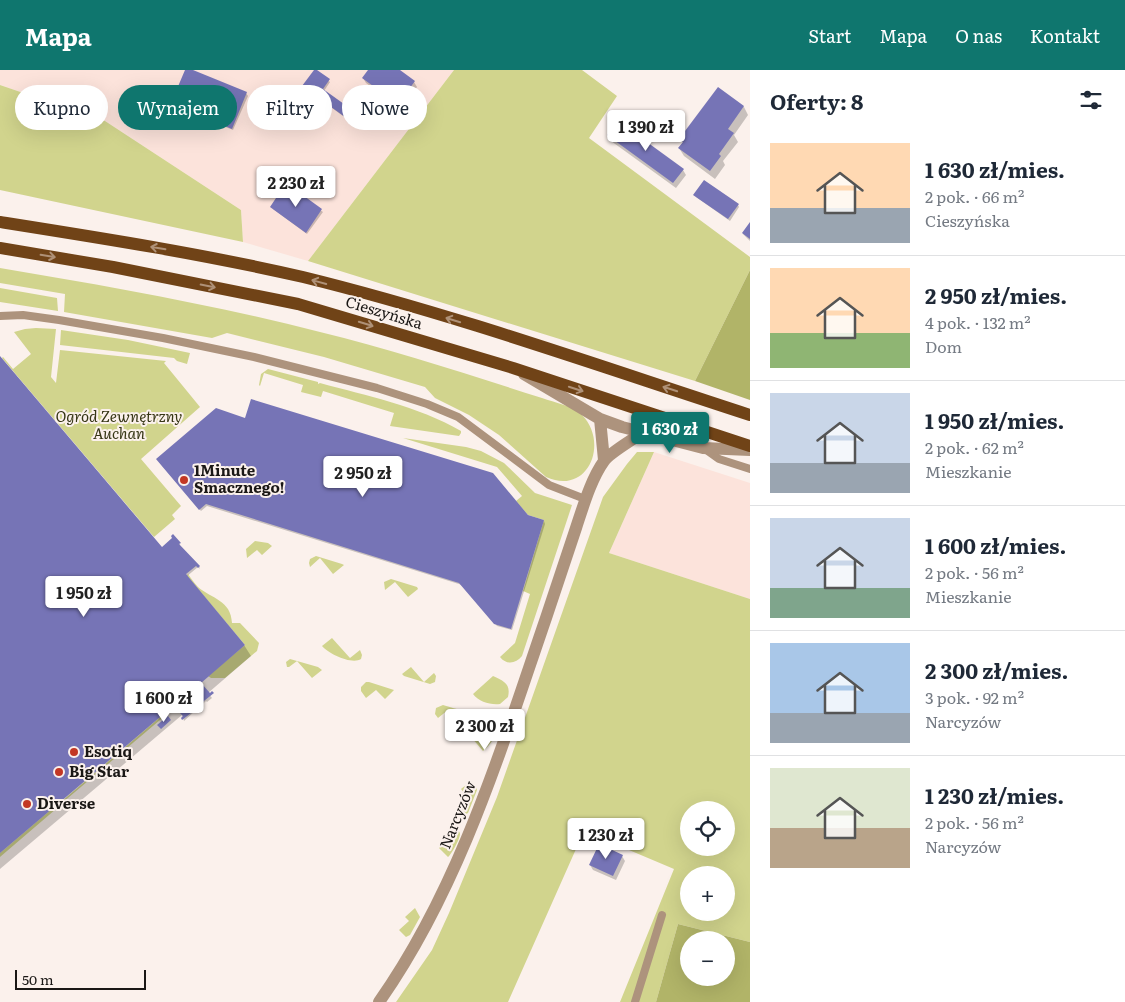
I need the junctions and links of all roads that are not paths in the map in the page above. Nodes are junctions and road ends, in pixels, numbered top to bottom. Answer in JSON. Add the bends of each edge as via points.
{"nodes":[{"id":1,"x":0,"y":222,"type":"edge"},
{"id":2,"x":0,"y":248,"type":"edge"},
{"id":3,"x":0,"y":316,"type":"edge"},
{"id":4,"x":513,"y":368,"type":"junction"},
{"id":5,"x":750,"y":415,"type":"edge"},
{"id":6,"x":600,"y":419,"type":"junction"},
{"id":7,"x":643,"y":432,"type":"junction"},
{"id":8,"x":750,"y":446,"type":"edge"},
{"id":9,"x":703,"y":448,"type":"junction"},
{"id":10,"x":750,"y":450,"type":"edge"},
{"id":11,"x":604,"y":460,"type":"junction"},
{"id":12,"x":750,"y":469,"type":"edge"},
{"id":13,"x":585,"y":499,"type":"junction"},
{"id":14,"x":662,"y":915,"type":"dead end"},
{"id":15,"x":379,"y":1002,"type":"edge"},
{"id":16,"x":635,"y":1002,"type":"edge"}],
"edges":[{"from":5,"to":1,"type":"main road","name":"Cieszyńska","one_way":true,"via":[[400,303],[304,278],[206,256]]},
{"from":2,"to":4,"type":"main road","name":"Cieszyńska","one_way":true,"via":[[298,304]]},
{"from":3,"to":13,"type":"lane","via":[[59,320],[163,338],[254,357],[427,404],[458,417],[548,486]]},
{"from":4,"to":6,"type":"street"},
{"from":4,"to":8,"type":"main road","name":"Cieszyńska","one_way":true},
{"from":6,"to":7,"type":"street"},
{"from":6,"to":11,"type":"street"},
{"from":7,"to":9,"type":"street"},
{"from":7,"to":11,"type":"street","name":"Narcyzów"},
{"from":9,"to":10,"type":"street"},
{"from":9,"to":12,"type":"lane","via":[[718,459]]},
{"from":11,"to":13,"type":"street","name":"Narcyzów"},
{"from":13,"to":15,"type":"street","name":"Narcyzów","via":[[471,832],[414,946]]},
{"from":14,"to":16,"type":"lane"}]}
